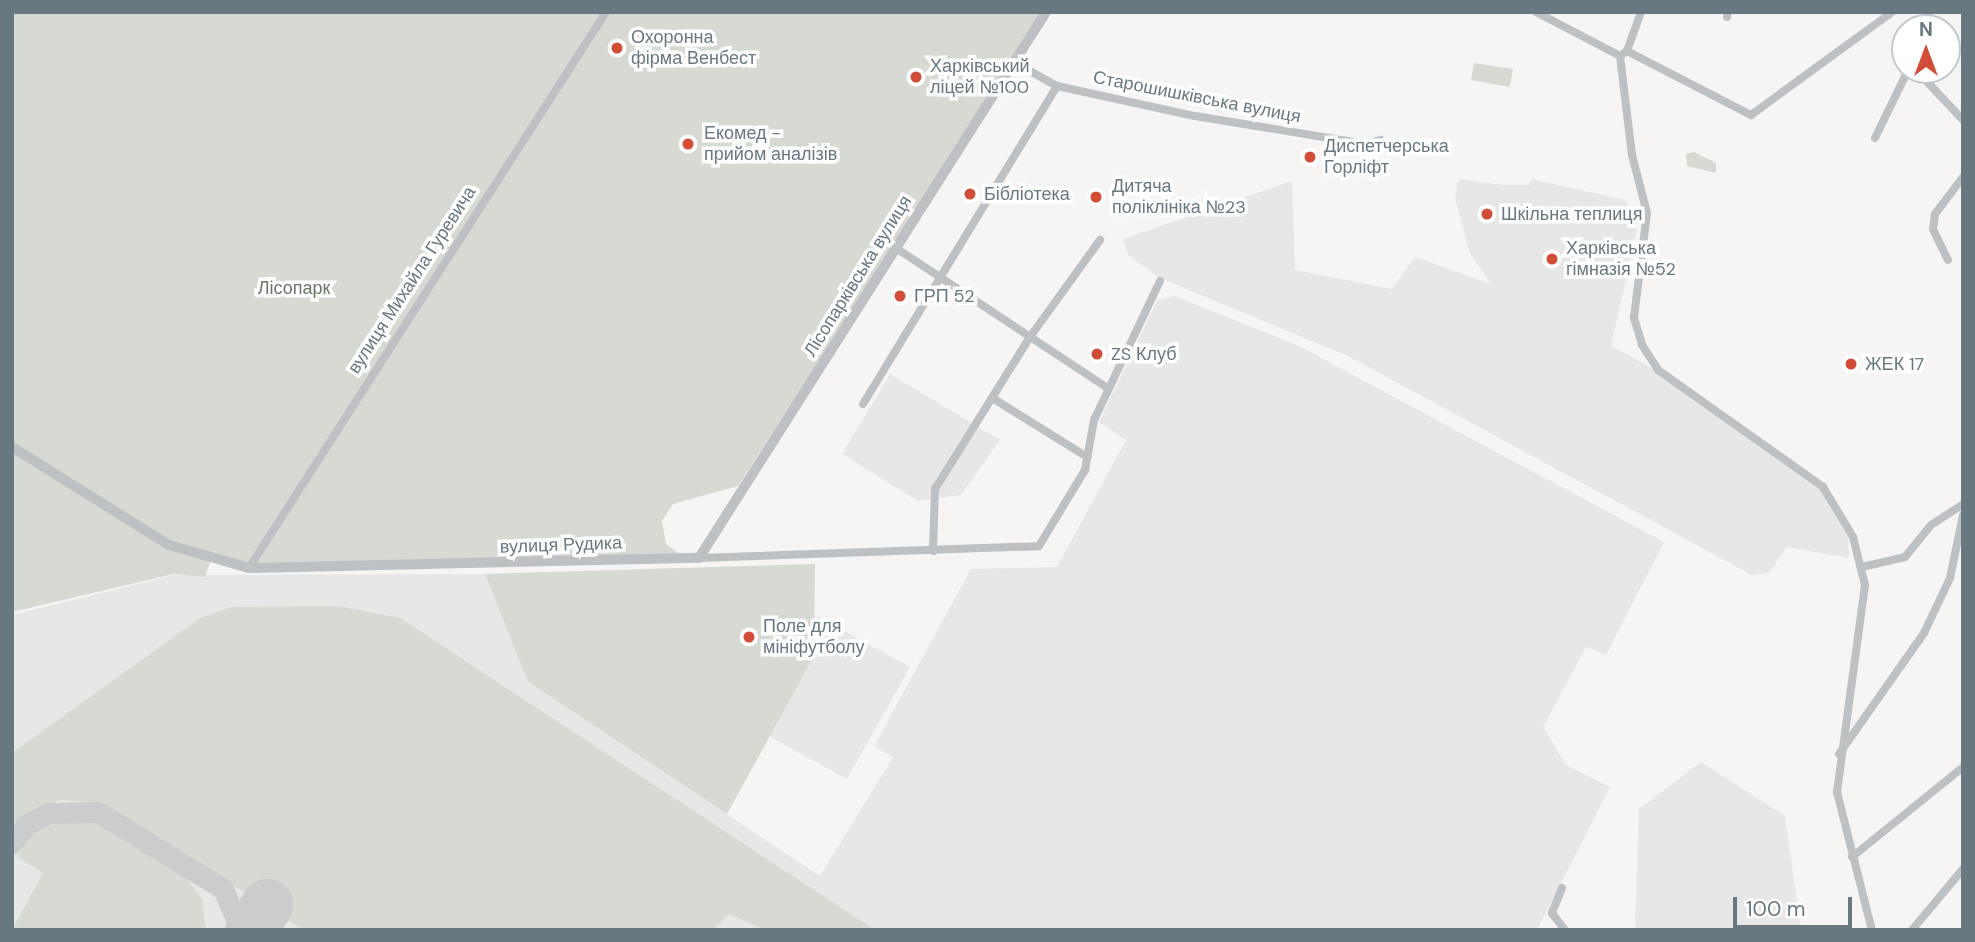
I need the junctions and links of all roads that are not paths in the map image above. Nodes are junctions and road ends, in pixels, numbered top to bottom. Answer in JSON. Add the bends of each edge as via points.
{"nodes":[{"id":1,"x":606,"y":12,"type":"edge"},
{"id":2,"x":1046,"y":12,"type":"edge"},
{"id":3,"x":1536,"y":12,"type":"edge"},
{"id":4,"x":1641,"y":12,"type":"edge"},
{"id":5,"x":1892,"y":12,"type":"edge"},
{"id":6,"x":1623,"y":54,"type":"junction"},
{"id":7,"x":1014,"y":62,"type":"junction"},
{"id":8,"x":1901,"y":84,"type":"edge"},
{"id":9,"x":1929,"y":84,"type":"edge"},
{"id":10,"x":1056,"y":86,"type":"junction"},
{"id":11,"x":1963,"y":120,"type":"edge"},
{"id":12,"x":1875,"y":138,"type":"dead end"},
{"id":13,"x":1380,"y":140,"type":"dead end"},
{"id":14,"x":1963,"y":177,"type":"edge"},
{"id":15,"x":1100,"y":240,"type":"dead end"},
{"id":16,"x":896,"y":248,"type":"junction"},
{"id":17,"x":1948,"y":260,"type":"dead end"},
{"id":18,"x":942,"y":278,"type":"junction"},
{"id":19,"x":1160,"y":281,"type":"dead end"},
{"id":20,"x":1030,"y":337,"type":"junction"},
{"id":21,"x":1109,"y":389,"type":"junction"},
{"id":22,"x":994,"y":399,"type":"junction"},
{"id":23,"x":863,"y":404,"type":"dead end"},
{"id":24,"x":12,"y":447,"type":"edge"},
{"id":25,"x":1087,"y":457,"type":"junction"},
{"id":26,"x":1963,"y":503,"type":"edge"},
{"id":27,"x":1963,"y":515,"type":"edge"},
{"id":28,"x":933,"y":551,"type":"junction"},
{"id":29,"x":699,"y":558,"type":"junction"},
{"id":30,"x":1862,"y":567,"type":"junction"},
{"id":31,"x":249,"y":568,"type":"junction"},
{"id":32,"x":1838,"y":755,"type":"junction"},
{"id":33,"x":1963,"y":767,"type":"edge"},
{"id":34,"x":1852,"y":858,"type":"junction"},
{"id":35,"x":1963,"y":869,"type":"edge"},
{"id":36,"x":1562,"y":888,"type":"dead end"},
{"id":37,"x":1565,"y":930,"type":"edge"},
{"id":38,"x":1872,"y":930,"type":"edge"},
{"id":39,"x":1912,"y":930,"type":"edge"}],
"edges":[{"from":1,"to":31,"type":"street","name":"вулиця Михайла Гуревича"},
{"from":2,"to":7,"type":"street","name":"Лісопарківська вулиця"},
{"from":3,"to":6,"type":"street"},
{"from":4,"to":6,"type":"street"},
{"from":5,"to":6,"type":"street","via":[[1751,115]]},
{"from":6,"to":30,"type":"street","via":[[1632,155],[1647,214],[1634,318],[1642,345],[1658,370],[1823,487],[1847,517]]},
{"from":7,"to":10,"type":"street","name":"Старошишківська вулиця"},
{"from":7,"to":16,"type":"street","name":"Лісопарківська вулиця"},
{"from":8,"to":12,"type":"street"},
{"from":9,"to":11,"type":"street"},
{"from":10,"to":13,"type":"street","name":"Старошишківська вулиця","via":[[1195,116],[1366,144]]},
{"from":10,"to":18,"type":"street"},
{"from":14,"to":17,"type":"street","via":[[1935,214],[1933,229]]},
{"from":15,"to":20,"type":"street"},
{"from":16,"to":18,"type":"street"},
{"from":16,"to":29,"type":"street","name":"Лісопарківська вулиця"},
{"from":18,"to":20,"type":"street"},
{"from":18,"to":23,"type":"street"},
{"from":19,"to":21,"type":"street","name":"вулиця Рудика"},
{"from":20,"to":21,"type":"street"},
{"from":20,"to":22,"type":"street"},
{"from":21,"to":25,"type":"street","name":"вулиця Рудика","via":[[1094,420]]},
{"from":22,"to":25,"type":"street"},
{"from":22,"to":28,"type":"street","via":[[935,489]]},
{"from":24,"to":31,"type":"street","name":"вулиця Рудика","via":[[169,545]]},
{"from":25,"to":28,"type":"street","name":"вулиця Рудика","via":[[1051,536],[1039,546]]},
{"from":26,"to":30,"type":"street","via":[[1931,526],[1905,557]]},
{"from":27,"to":32,"type":"street","via":[[1950,578],[1924,633]]},
{"from":28,"to":29,"type":"street","name":"вулиця Рудика"},
{"from":29,"to":31,"type":"street","name":"вулиця Рудика"},
{"from":30,"to":32,"type":"street","via":[[1862,629]]},
{"from":32,"to":34,"type":"street","via":[[1837,792]]},
{"from":33,"to":34,"type":"street"},
{"from":34,"to":38,"type":"street"},
{"from":35,"to":39,"type":"street"},
{"from":36,"to":37,"type":"street","via":[[1552,913]]}]}
